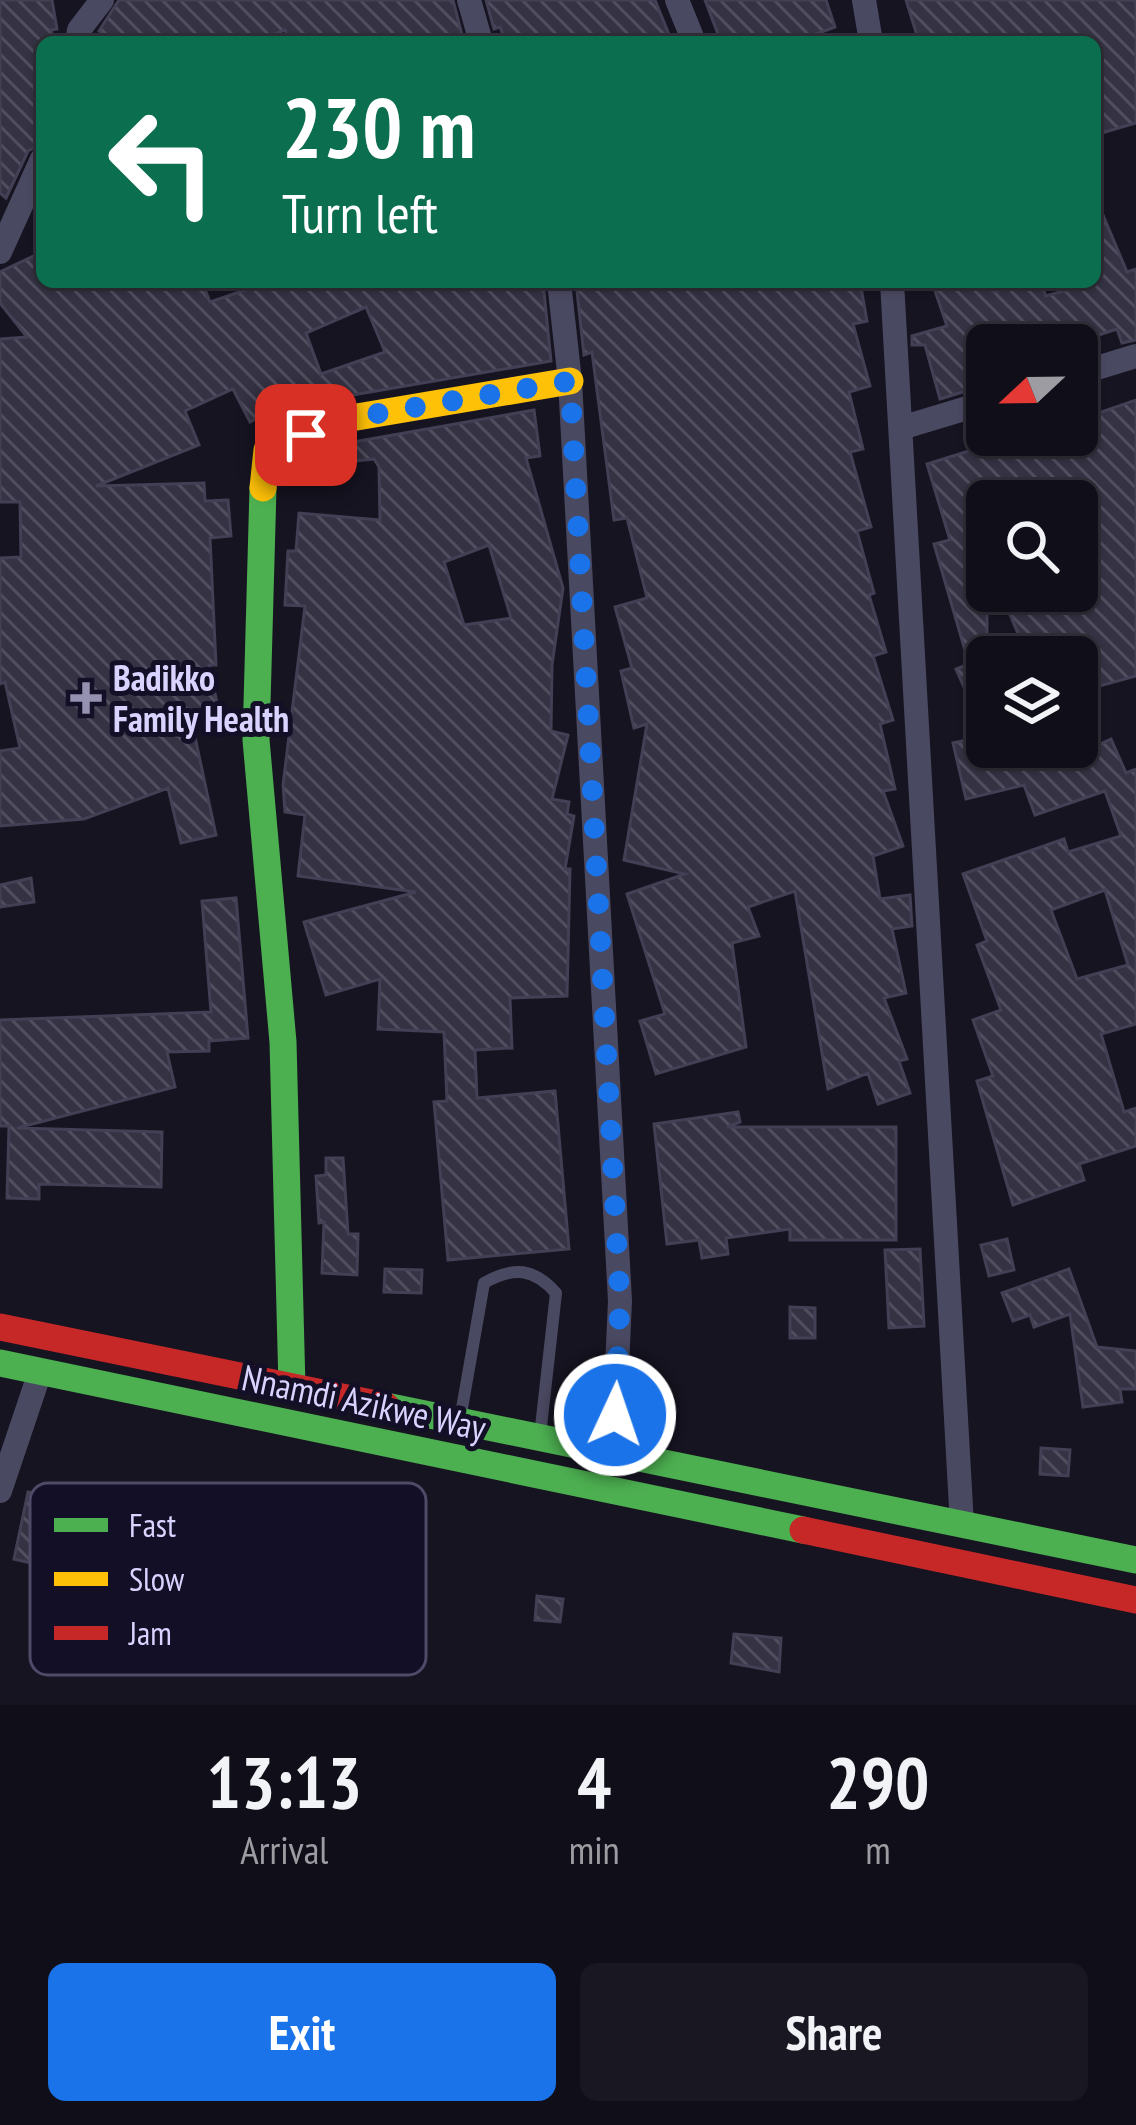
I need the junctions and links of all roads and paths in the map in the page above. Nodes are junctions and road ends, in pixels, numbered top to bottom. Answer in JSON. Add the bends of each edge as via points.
{"nodes":[{"id":1,"x":102,"y":0,"type":"edge"},
{"id":2,"x":469,"y":0,"type":"edge"},
{"id":3,"x":677,"y":0,"type":"edge"},
{"id":4,"x":864,"y":0,"type":"edge"},
{"id":5,"x":78,"y":36,"type":"edge"},
{"id":6,"x":479,"y":36,"type":"edge"},
{"id":7,"x":692,"y":36,"type":"edge"},
{"id":8,"x":870,"y":36,"type":"edge"},
{"id":9,"x":36,"y":172,"type":"edge"},
{"id":10,"x":0,"y":252,"type":"edge"},
{"id":11,"x":560,"y":288,"type":"edge"},
{"id":12,"x":892,"y":288,"type":"edge"},
{"id":13,"x":1136,"y":356,"type":"edge"},
{"id":14,"x":1098,"y":368,"type":"edge"},
{"id":15,"x":570,"y":381,"type":"junction"},
{"id":16,"x":966,"y":408,"type":"edge"},
{"id":17,"x":901,"y":428,"type":"junction"},
{"id":18,"x":0,"y":1327,"type":"edge"},
{"id":19,"x":0,"y":1364,"type":"edge"},
{"id":20,"x":40,"y":1372,"type":"junction"},
{"id":21,"x":292,"y":1387,"type":"junction"},
{"id":22,"x":459,"y":1421,"type":"junction"},
{"id":23,"x":540,"y":1438,"type":"junction"},
{"id":24,"x":613,"y":1454,"type":"junction"},
{"id":25,"x":0,"y":1491,"type":"edge"},
{"id":26,"x":962,"y":1525,"type":"junction"},
{"id":27,"x":1136,"y":1560,"type":"edge"},
{"id":28,"x":1136,"y":1600,"type":"edge"}],
"edges":[{"from":1,"to":5,"type":"street"},
{"from":2,"to":6,"type":"street"},
{"from":3,"to":7,"type":"street"},
{"from":4,"to":8,"type":"street"},
{"from":9,"to":10,"type":"street"},
{"from":11,"to":15,"type":"street"},
{"from":12,"to":17,"type":"street"},
{"from":13,"to":14,"type":"street"},
{"from":15,"to":21,"type":"main road","via":[[345,419],[267,450],[256,740],[283,1042]]},
{"from":15,"to":24,"type":"street","via":[[620,1301]]},
{"from":16,"to":17,"type":"street"},
{"from":17,"to":26,"type":"street"},
{"from":18,"to":21,"type":"main road","name":"Nnamdi Azikwe Way"},
{"from":19,"to":20,"type":"main road","name":"Nnamdi Azikwe Way"},
{"from":20,"to":25,"type":"street"},
{"from":20,"to":28,"type":"main road","name":"Nnamdi Azikwe Way"},
{"from":21,"to":22,"type":"main road","name":"Nnamdi Azikwe Way"},
{"from":22,"to":23,"type":"main road","name":"Nnamdi Azikwe Way"},
{"from":22,"to":23,"type":"lane","via":[[484,1282],[524,1270],[540,1274],[556,1293]]},
{"from":23,"to":24,"type":"main road","name":"Nnamdi Azikwe Way"},
{"from":24,"to":26,"type":"main road","name":"Nnamdi Azikwe Way"},
{"from":26,"to":27,"type":"main road","name":"Nnamdi Azikwe Way"}]}
